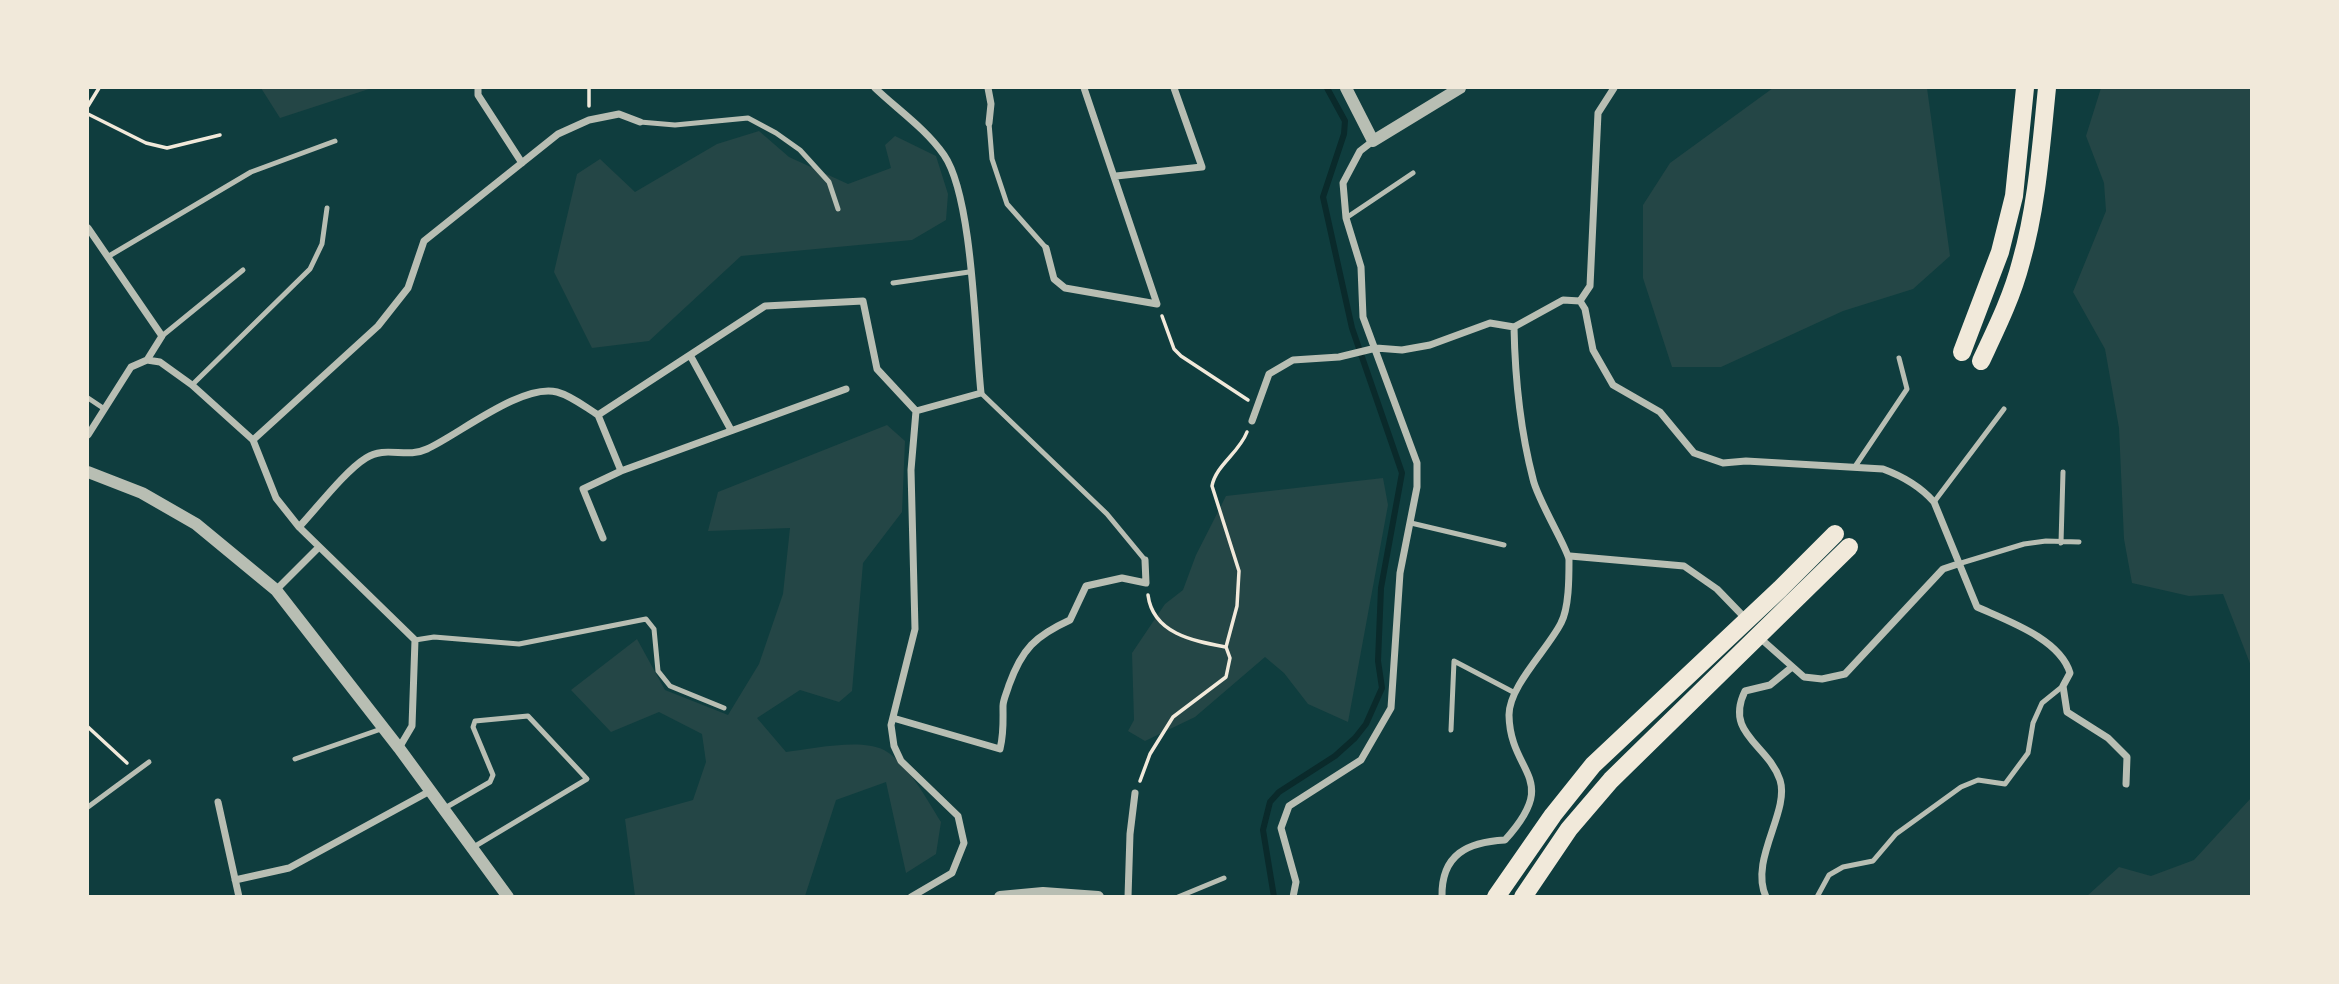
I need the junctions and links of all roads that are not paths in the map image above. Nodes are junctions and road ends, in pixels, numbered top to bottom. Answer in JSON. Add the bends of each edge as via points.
{"nodes":[{"id":1,"x":478,"y":88,"type":"edge"},
{"id":2,"x":874,"y":88,"type":"edge"},
{"id":3,"x":988,"y":88,"type":"edge"},
{"id":4,"x":1084,"y":88,"type":"edge"},
{"id":5,"x":1174,"y":88,"type":"edge"},
{"id":6,"x":1346,"y":88,"type":"edge"},
{"id":7,"x":1460,"y":88,"type":"edge"},
{"id":8,"x":1614,"y":88,"type":"edge"},
{"id":9,"x":2025,"y":88,"type":"edge"},
{"id":10,"x":2047,"y":88,"type":"edge"},
{"id":11,"x":640,"y":122,"type":"joint"},
{"id":12,"x":989,"y":123,"type":"joint"},
{"id":13,"x":335,"y":141,"type":"dead end"},
{"id":14,"x":1373,"y":141,"type":"junction"},
{"id":15,"x":522,"y":163,"type":"junction"},
{"id":16,"x":1413,"y":173,"type":"dead end"},
{"id":17,"x":1116,"y":176,"type":"junction"},
{"id":18,"x":327,"y":208,"type":"dead end"},
{"id":19,"x":838,"y":209,"type":"dead end"},
{"id":20,"x":1346,"y":218,"type":"junction"},
{"id":21,"x":88,"y":228,"type":"edge"},
{"id":22,"x":1046,"y":248,"type":"joint"},
{"id":23,"x":109,"y":256,"type":"junction"},
{"id":24,"x":243,"y":270,"type":"dead end"},
{"id":25,"x":969,"y":272,"type":"junction"},
{"id":26,"x":893,"y":283,"type":"dead end"},
{"id":27,"x":1580,"y":301,"type":"junction"},
{"id":28,"x":1514,"y":327,"type":"junction"},
{"id":29,"x":162,"y":336,"type":"junction"},
{"id":30,"x":1376,"y":348,"type":"junction"},
{"id":31,"x":1962,"y":352,"type":"dead end"},
{"id":32,"x":690,"y":355,"type":"junction"},
{"id":33,"x":1899,"y":358,"type":"dead end"},
{"id":34,"x":147,"y":360,"type":"junction"},
{"id":35,"x":1981,"y":361,"type":"dead end"},
{"id":36,"x":192,"y":385,"type":"junction"},
{"id":37,"x":846,"y":388,"type":"dead end"},
{"id":38,"x":981,"y":393,"type":"junction"},
{"id":39,"x":88,"y":398,"type":"edge"},
{"id":40,"x":103,"y":408,"type":"junction"},
{"id":41,"x":2004,"y":409,"type":"dead end"},
{"id":42,"x":916,"y":411,"type":"junction"},
{"id":43,"x":598,"y":415,"type":"junction"},
{"id":44,"x":1252,"y":421,"type":"road end"},
{"id":45,"x":731,"y":430,"type":"junction"},
{"id":46,"x":88,"y":435,"type":"edge"},
{"id":47,"x":253,"y":440,"type":"junction"},
{"id":48,"x":1856,"y":465,"type":"junction"},
{"id":49,"x":621,"y":471,"type":"junction"},
{"id":50,"x":88,"y":472,"type":"edge"},
{"id":51,"x":2063,"y":472,"type":"dead end"},
{"id":52,"x":1934,"y":502,"type":"junction"},
{"id":53,"x":1411,"y":523,"type":"junction"},
{"id":54,"x":299,"y":527,"type":"junction"},
{"id":55,"x":1835,"y":534,"type":"dead end"},
{"id":56,"x":603,"y":538,"type":"dead end"},
{"id":57,"x":2061,"y":542,"type":"junction"},
{"id":58,"x":2079,"y":542,"type":"dead end"},
{"id":59,"x":1504,"y":545,"type":"dead end"},
{"id":60,"x":1849,"y":547,"type":"dead end"},
{"id":61,"x":317,"y":548,"type":"junction"},
{"id":62,"x":1570,"y":556,"type":"junction"},
{"id":63,"x":1144,"y":560,"type":"joint"},
{"id":64,"x":1958,"y":564,"type":"junction"},
{"id":65,"x":276,"y":590,"type":"junction"},
{"id":66,"x":1746,"y":619,"type":"junction"},
{"id":67,"x":1760,"y":638,"type":"junction"},
{"id":68,"x":415,"y":640,"type":"junction"},
{"id":69,"x":1792,"y":667,"type":"junction"},
{"id":70,"x":2063,"y":686,"type":"junction"},
{"id":71,"x":1515,"y":693,"type":"junction"},
{"id":72,"x":724,"y":708,"type":"dead end"},
{"id":73,"x":893,"y":718,"type":"junction"},
{"id":74,"x":384,"y":728,"type":"junction"},
{"id":75,"x":1451,"y":730,"type":"dead end"},
{"id":76,"x":399,"y":748,"type":"junction"},
{"id":77,"x":295,"y":759,"type":"dead end"},
{"id":78,"x":149,"y":762,"type":"dead end"},
{"id":79,"x":2126,"y":784,"type":"dead end"},
{"id":80,"x":430,"y":791,"type":"junction"},
{"id":81,"x":1135,"y":793,"type":"road end"},
{"id":82,"x":218,"y":802,"type":"dead end"},
{"id":83,"x":88,"y":807,"type":"edge"},
{"id":84,"x":444,"y":809,"type":"junction"},
{"id":85,"x":472,"y":848,"type":"junction"},
{"id":86,"x":1224,"y":878,"type":"dead end"},
{"id":87,"x":235,"y":880,"type":"junction"},
{"id":88,"x":239,"y":897,"type":"edge"},
{"id":89,"x":508,"y":897,"type":"edge"},
{"id":90,"x":911,"y":897,"type":"edge"},
{"id":91,"x":1000,"y":897,"type":"edge"},
{"id":92,"x":1098,"y":897,"type":"edge"},
{"id":93,"x":1129,"y":897,"type":"edge"},
{"id":94,"x":1178,"y":897,"type":"edge"},
{"id":95,"x":1293,"y":897,"type":"edge"},
{"id":96,"x":1442,"y":897,"type":"edge"},
{"id":97,"x":1496,"y":897,"type":"edge"},
{"id":98,"x":1523,"y":897,"type":"edge"},
{"id":99,"x":1766,"y":897,"type":"edge"},
{"id":100,"x":1817,"y":897,"type":"edge"}],
"edges":[{"from":1,"to":15,"type":"street","via":[[478,95]]},
{"from":2,"to":25,"type":"street","via":[[945,156],[960,187]]},
{"from":3,"to":12,"type":"street"},
{"from":4,"to":17,"type":"street"},
{"from":5,"to":17,"type":"street","via":[[1202,167]]},
{"from":6,"to":14,"type":"street"},
{"from":7,"to":14,"type":"street"},
{"from":8,"to":27,"type":"street","via":[[1598,113],[1590,286]]},
{"from":9,"to":31,"type":"main road","via":[[2014,196],[2000,252]]},
{"from":10,"to":35,"type":"main road","via":[[2035,197],[2021,262]]},
{"from":11,"to":15,"type":"street","via":[[619,114],[589,120],[558,135]]},
{"from":11,"to":19,"type":"lane","via":[[674,125],[748,118],[800,150],[829,182]]},
{"from":12,"to":22,"type":"lane","via":[[992,159],[1007,204]]},
{"from":13,"to":23,"type":"lane","via":[[251,172]]},
{"from":14,"to":20,"type":"street","via":[[1360,151],[1343,183]]},
{"from":15,"to":47,"type":"street","via":[[424,241],[408,288],[378,326]]},
{"from":16,"to":20,"type":"lane"},
{"from":17,"to":22,"type":"street","via":[[1157,304],[1065,288],[1054,279]]},
{"from":18,"to":36,"type":"lane","via":[[321,244],[310,269]]},
{"from":20,"to":30,"type":"street","via":[[1361,267],[1363,317]]},
{"from":21,"to":23,"type":"street"},
{"from":23,"to":29,"type":"street"},
{"from":24,"to":29,"type":"lane"},
{"from":25,"to":26,"type":"lane"},
{"from":25,"to":38,"type":"street"},
{"from":27,"to":28,"type":"street","via":[[1563,300]]},
{"from":27,"to":48,"type":"street","via":[[1593,350],[1612,386],[1660,412],[1694,453],[1723,463]]},
{"from":28,"to":30,"type":"street","via":[[1490,323],[1430,345],[1402,351]]},
{"from":28,"to":62,"type":"street","via":[[1515,379],[1533,480],[1544,512]]},
{"from":29,"to":34,"type":"street"},
{"from":30,"to":44,"type":"street","via":[[1279,366],[1269,374]]},
{"from":30,"to":53,"type":"street","via":[[1417,463]]},
{"from":32,"to":42,"type":"street","via":[[765,306],[863,301],[877,369]]},
{"from":32,"to":43,"type":"street"},
{"from":32,"to":45,"type":"street"},
{"from":33,"to":48,"type":"lane","via":[[1907,390]]},
{"from":34,"to":36,"type":"street","via":[[160,362]]},
{"from":34,"to":40,"type":"street","via":[[131,367]]},
{"from":36,"to":47,"type":"street"},
{"from":37,"to":45,"type":"street"},
{"from":38,"to":42,"type":"street"},
{"from":38,"to":63,"type":"lane","via":[[1107,514]]},
{"from":39,"to":40,"type":"lane"},
{"from":40,"to":46,"type":"street"},
{"from":41,"to":52,"type":"lane"},
{"from":42,"to":73,"type":"street","via":[[911,470],[915,629]]},
{"from":43,"to":49,"type":"street"},
{"from":43,"to":54,"type":"street","via":[[554,391],[528,396],[499,407],[425,451],[384,450],[365,458]]},
{"from":45,"to":49,"type":"street"},
{"from":47,"to":54,"type":"street","via":[[276,498]]},
{"from":48,"to":52,"type":"street","via":[[1897,474]]},
{"from":49,"to":56,"type":"street","via":[[583,489]]},
{"from":50,"to":65,"type":"street","via":[[142,493],[196,524]]},
{"from":51,"to":57,"type":"lane"},
{"from":52,"to":64,"type":"street"},
{"from":53,"to":59,"type":"lane"},
{"from":53,"to":95,"type":"street","via":[[1400,573],[1391,708],[1361,760],[1289,806],[1281,828],[1296,882]]},
{"from":54,"to":61,"type":"street"},
{"from":55,"to":66,"type":"main road"},
{"from":57,"to":58,"type":"lane"},
{"from":57,"to":64,"type":"lane","via":[[2024,544]]},
{"from":60,"to":67,"type":"main road"},
{"from":61,"to":65,"type":"street"},
{"from":61,"to":68,"type":"street"},
{"from":62,"to":66,"type":"street","via":[[1684,566],[1717,589]]},
{"from":62,"to":71,"type":"street","via":[[1563,621]]},
{"from":63,"to":73,"type":"street","via":[[1146,583],[1122,578],[1086,586],[1070,620],[1047,630],[1027,648],[1002,704],[1006,726],[1000,749]]},
{"from":64,"to":69,"type":"street","via":[[1943,569],[1845,674],[1804,677]]},
{"from":64,"to":70,"type":"street","via":[[1978,607],[2025,629],[2066,659],[2070,673]]},
{"from":65,"to":74,"type":"street"},
{"from":66,"to":97,"type":"main road","via":[[1593,765]]},
{"from":67,"to":69,"type":"street"},
{"from":67,"to":98,"type":"main road","via":[[1611,780],[1569,829]]},
{"from":68,"to":72,"type":"lane","via":[[434,637],[519,644],[646,620],[653,629],[658,671],[670,686]]},
{"from":68,"to":76,"type":"street","via":[[412,726]]},
{"from":69,"to":99,"type":"street","via":[[1770,685],[1745,691],[1738,705],[1737,718],[1780,781],[1781,802],[1763,863]]},
{"from":70,"to":79,"type":"street","via":[[2067,712],[2108,738],[2127,757]]},
{"from":70,"to":100,"type":"lane","via":[[2042,703],[2028,752],[2005,784],[1978,780],[1961,787],[1896,834],[1873,861],[1829,875]]},
{"from":71,"to":75,"type":"lane","via":[[1454,661]]},
{"from":71,"to":96,"type":"street","via":[[1509,712],[1529,776],[1530,807],[1505,839],[1478,841],[1451,861],[1441,881]]},
{"from":73,"to":90,"type":"street","via":[[894,746],[901,761],[958,816],[964,843],[952,873]]},
{"from":74,"to":76,"type":"street"},
{"from":74,"to":77,"type":"lane"},
{"from":76,"to":80,"type":"street"},
{"from":78,"to":83,"type":"lane"},
{"from":80,"to":84,"type":"street"},
{"from":80,"to":87,"type":"street","via":[[289,867]]},
{"from":81,"to":93,"type":"street"},
{"from":82,"to":87,"type":"street"},
{"from":84,"to":85,"type":"street"},
{"from":84,"to":85,"type":"lane","via":[[490,782],[493,775],[473,727],[475,720],[528,716],[587,779]]},
{"from":85,"to":89,"type":"street"},
{"from":86,"to":94,"type":"lane"},
{"from":87,"to":88,"type":"street"},
{"from":91,"to":92,"type":"street","via":[[1043,893]]}]}
